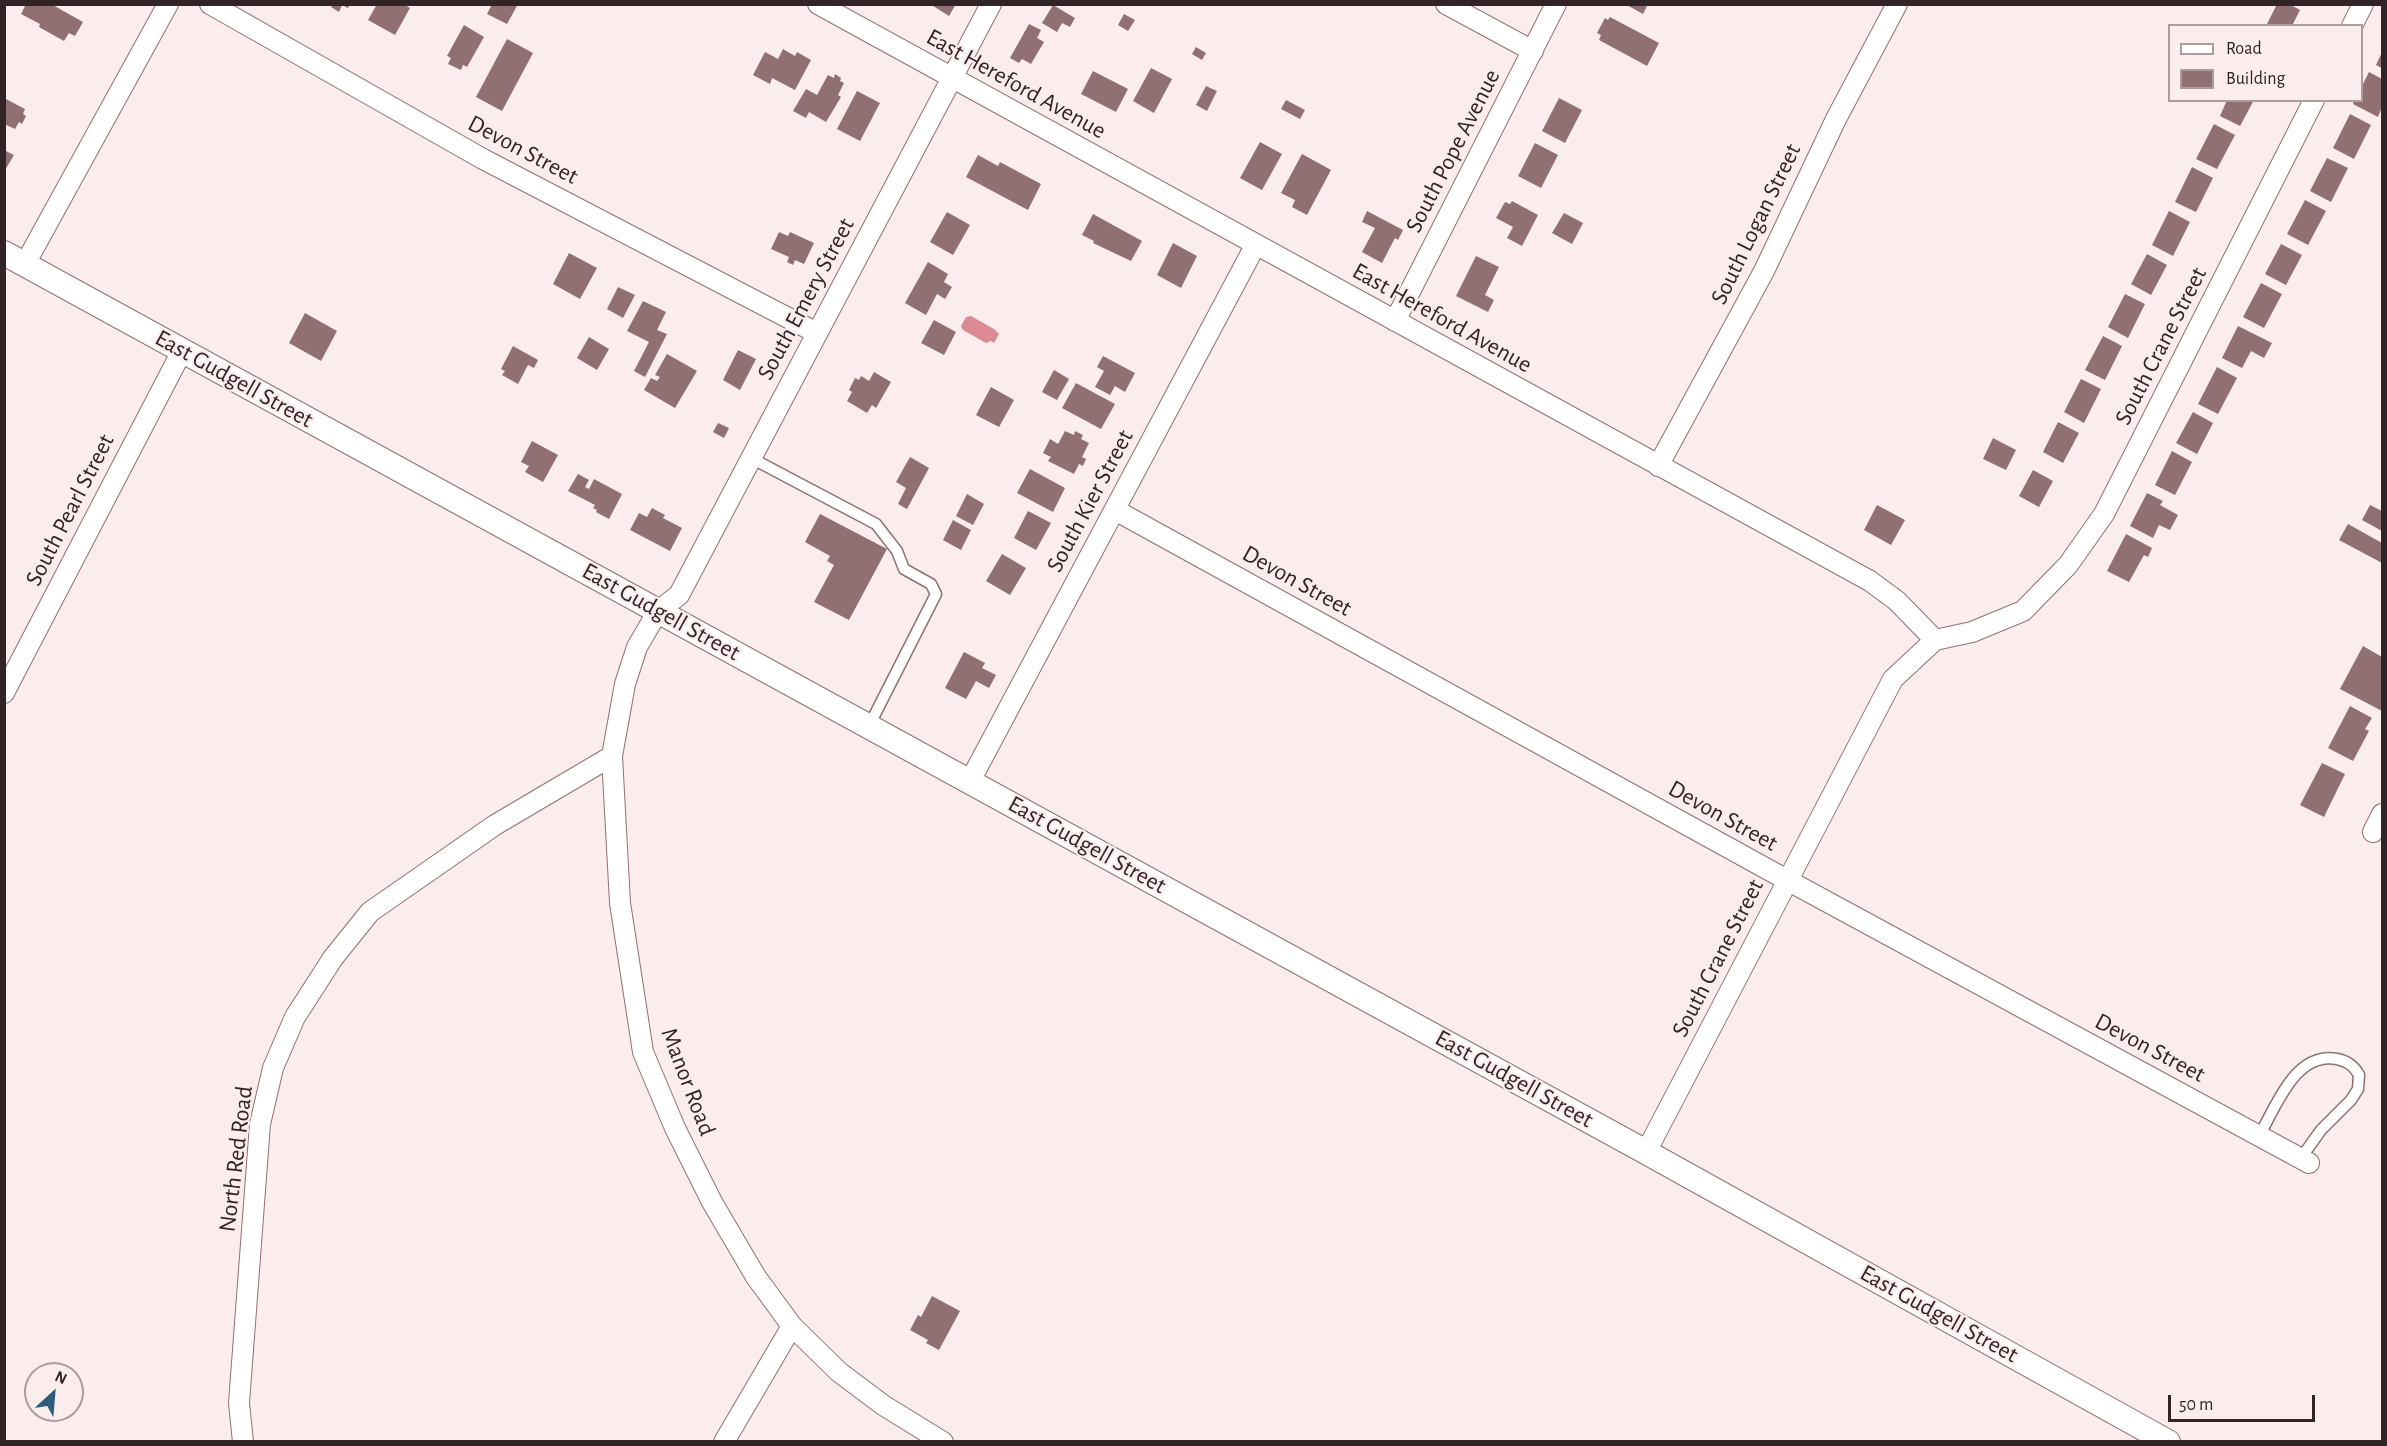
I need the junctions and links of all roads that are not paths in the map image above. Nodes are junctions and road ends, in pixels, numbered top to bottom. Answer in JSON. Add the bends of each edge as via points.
{"nodes":[{"id":1,"x":168,"y":4,"type":"edge"},
{"id":2,"x":210,"y":4,"type":"edge"},
{"id":3,"x":818,"y":4,"type":"edge"},
{"id":4,"x":990,"y":4,"type":"edge"},
{"id":5,"x":1446,"y":4,"type":"edge"},
{"id":6,"x":1556,"y":4,"type":"edge"},
{"id":7,"x":1897,"y":4,"type":"edge"},
{"id":8,"x":2363,"y":4,"type":"edge"},
{"id":9,"x":2353,"y":24,"type":"edge"},
{"id":10,"x":1533,"y":51,"type":"junction"},
{"id":11,"x":952,"y":77,"type":"junction"},
{"id":12,"x":2313,"y":102,"type":"edge"},
{"id":13,"x":1255,"y":246,"type":"junction"},
{"id":14,"x":15,"y":259,"type":"edge"},
{"id":15,"x":1395,"y":321,"type":"junction"},
{"id":16,"x":817,"y":333,"type":"junction"},
{"id":17,"x":182,"y":351,"type":"junction"},
{"id":18,"x":751,"y":458,"type":"junction"},
{"id":19,"x":1658,"y":466,"type":"junction"},
{"id":20,"x":1114,"y":510,"type":"junction"},
{"id":21,"x":658,"y":611,"type":"junction"},
{"id":22,"x":1935,"y":640,"type":"junction"},
{"id":23,"x":4,"y":693,"type":"edge"},
{"id":24,"x":869,"y":726,"type":"junction"},
{"id":25,"x":612,"y":756,"type":"junction"},
{"id":26,"x":970,"y":781,"type":"junction"},
{"id":27,"x":1787,"y":880,"type":"junction"},
{"id":28,"x":2259,"y":1136,"type":"junction"},
{"id":29,"x":1646,"y":1152,"type":"junction"},
{"id":30,"x":2305,"y":1161,"type":"joint"},
{"id":31,"x":792,"y":1326,"type":"junction"},
{"id":32,"x":243,"y":1442,"type":"edge"},
{"id":33,"x":724,"y":1442,"type":"edge"},
{"id":34,"x":943,"y":1442,"type":"edge"},
{"id":35,"x":2168,"y":1442,"type":"edge"}],
"edges":[{"from":1,"to":14,"type":"street"},
{"from":2,"to":16,"type":"street","name":"Devon Street","via":[[483,159]]},
{"from":3,"to":11,"type":"street","name":"East Hereford Avenue"},
{"from":4,"to":11,"type":"street","name":"South Emery Street"},
{"from":5,"to":10,"type":"street"},
{"from":6,"to":10,"type":"street","name":"South Pope Avenue"},
{"from":7,"to":19,"type":"street","name":"South Logan Street","via":[[1836,118],[1764,271]]},
{"from":8,"to":9,"type":"street"},
{"from":10,"to":15,"type":"street","name":"South Pope Avenue"},
{"from":11,"to":13,"type":"street","name":"East Hereford Avenue"},
{"from":11,"to":16,"type":"street","name":"South Emery Street"},
{"from":12,"to":22,"type":"street","name":"South Crane Street","via":[[2104,514],[2068,565],[2023,611],[1972,632]]},
{"from":13,"to":15,"type":"street","name":"East Hereford Avenue"},
{"from":13,"to":20,"type":"street","name":"South Kier Street"},
{"from":14,"to":17,"type":"street","name":"East Gudgell Street"},
{"from":15,"to":19,"type":"street","name":"East Hereford Avenue"},
{"from":16,"to":18,"type":"street","name":"South Emery Street"},
{"from":17,"to":21,"type":"street","name":"East Gudgell Street"},
{"from":17,"to":23,"type":"street","name":"South Pearl Street"},
{"from":18,"to":21,"type":"street","name":"South Emery Street","via":[[679,595]]},
{"from":18,"to":24,"type":"lane","via":[[876,524],[897,551],[904,569],[931,584],[936,594]]},
{"from":19,"to":22,"type":"street","name":"East Hereford Avenue","via":[[1870,581],[1897,601]]},
{"from":20,"to":26,"type":"street","name":"South Kier Street"},
{"from":20,"to":27,"type":"street","name":"Devon Street"},
{"from":21,"to":24,"type":"street","name":"East Gudgell Street"},
{"from":21,"to":25,"type":"street","name":"Manor Road","via":[[638,647],[625,684]]},
{"from":22,"to":27,"type":"street","name":"South Crane Street","via":[[1893,679]]},
{"from":24,"to":26,"type":"street","name":"East Gudgell Street"},
{"from":25,"to":31,"type":"street","name":"Manor Road","via":[[620,903],[643,1052],[712,1202],[756,1277]]},
{"from":25,"to":32,"type":"street","name":"North Red Road","via":[[495,825],[370,912],[333,958],[295,1017],[273,1068],[260,1124],[239,1403]]},
{"from":26,"to":29,"type":"street","name":"East Gudgell Street"},
{"from":27,"to":28,"type":"street","name":"Devon Street"},
{"from":27,"to":29,"type":"street","name":"South Crane Street"},
{"from":28,"to":30,"type":"street","name":"Devon Street"},
{"from":28,"to":30,"type":"lane","via":[[2301,1069],[2317,1059],[2350,1064],[2359,1075],[2358,1089],[2321,1130]]},
{"from":29,"to":35,"type":"street","name":"East Gudgell Street"},
{"from":31,"to":33,"type":"street"},
{"from":31,"to":34,"type":"street","name":"Manor Road","via":[[839,1372]]}]}
